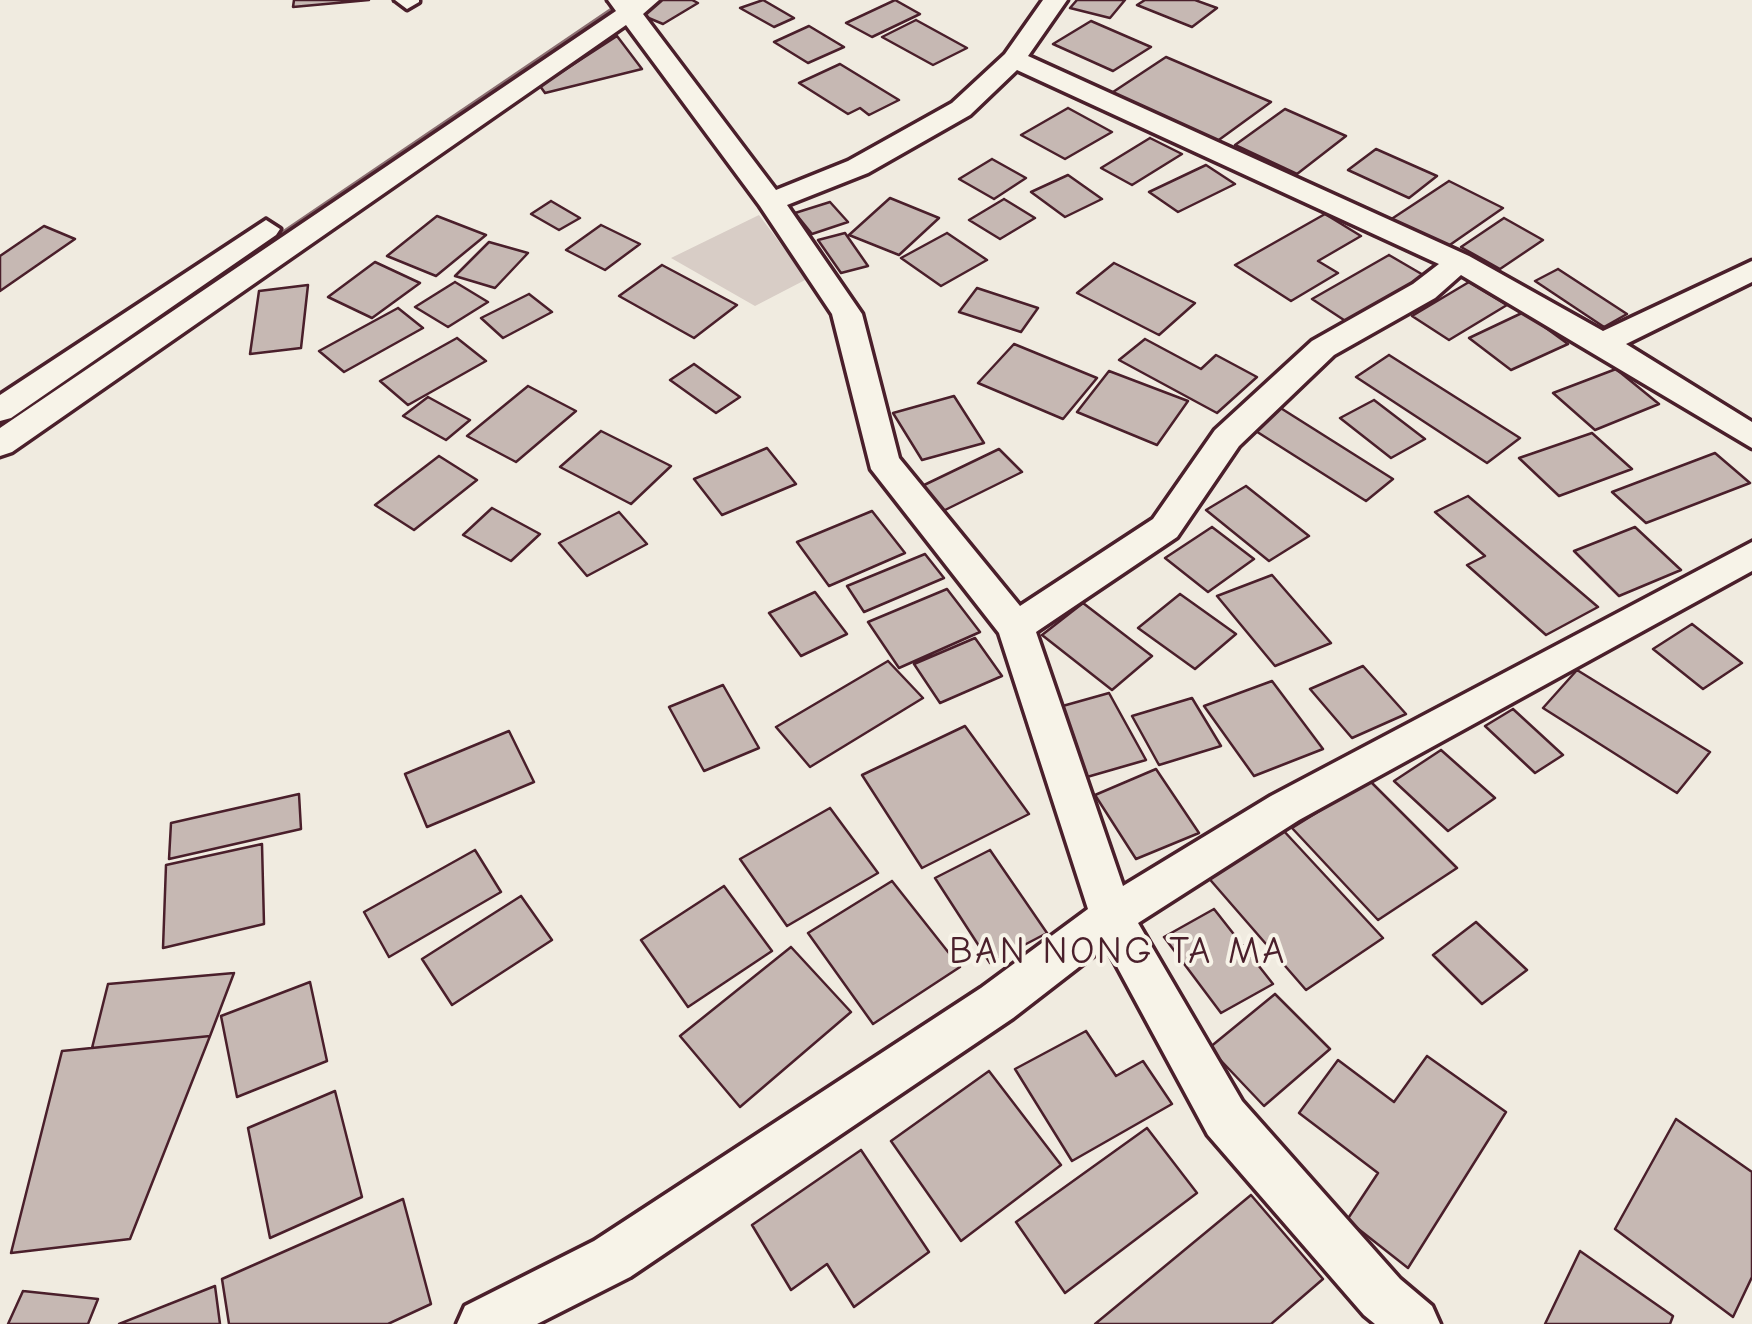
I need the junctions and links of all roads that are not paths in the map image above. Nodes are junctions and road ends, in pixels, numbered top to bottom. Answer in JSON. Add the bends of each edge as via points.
{"nodes":[{"id":1,"x":1055,"y":0,"type":"edge"},
{"id":2,"x":625,"y":4,"type":"edge"},
{"id":3,"x":1014,"y":59,"type":"junction"},
{"id":4,"x":770,"y":202,"type":"junction"},
{"id":5,"x":1459,"y":262,"type":"junction"},
{"id":6,"x":1752,"y":270,"type":"edge"},
{"id":7,"x":1606,"y":345,"type":"junction"},
{"id":8,"x":0,"y":410,"type":"edge"},
{"id":9,"x":1752,"y":437,"type":"edge"},
{"id":10,"x":0,"y":444,"type":"edge"},
{"id":11,"x":1752,"y":555,"type":"edge"},
{"id":12,"x":1016,"y":627,"type":"junction"},
{"id":13,"x":1112,"y":916,"type":"junction"},
{"id":14,"x":483,"y":1324,"type":"edge"},
{"id":15,"x":1414,"y":1324,"type":"edge"}],
"edges":[{"from":1,"to":3,"type":"street"},
{"from":2,"to":4,"type":"street"},
{"from":2,"to":8,"type":"street"},
{"from":2,"to":10,"type":"street"},
{"from":3,"to":4,"type":"street","via":[[961,109],[858,167]]},
{"from":3,"to":5,"type":"street"},
{"from":4,"to":12,"type":"street","via":[[847,314],[882,461]]},
{"from":5,"to":7,"type":"street"},
{"from":5,"to":12,"type":"street","via":[[1424,291],[1324,348],[1227,438],[1165,528]]},
{"from":6,"to":7,"type":"street"},
{"from":7,"to":9,"type":"street"},
{"from":11,"to":13,"type":"street","via":[[1285,808]]},
{"from":12,"to":13,"type":"street"},
{"from":13,"to":14,"type":"street","via":[[997,1003],[612,1259]]},
{"from":13,"to":15,"type":"street","via":[[1225,1118],[1382,1297]]}]}
